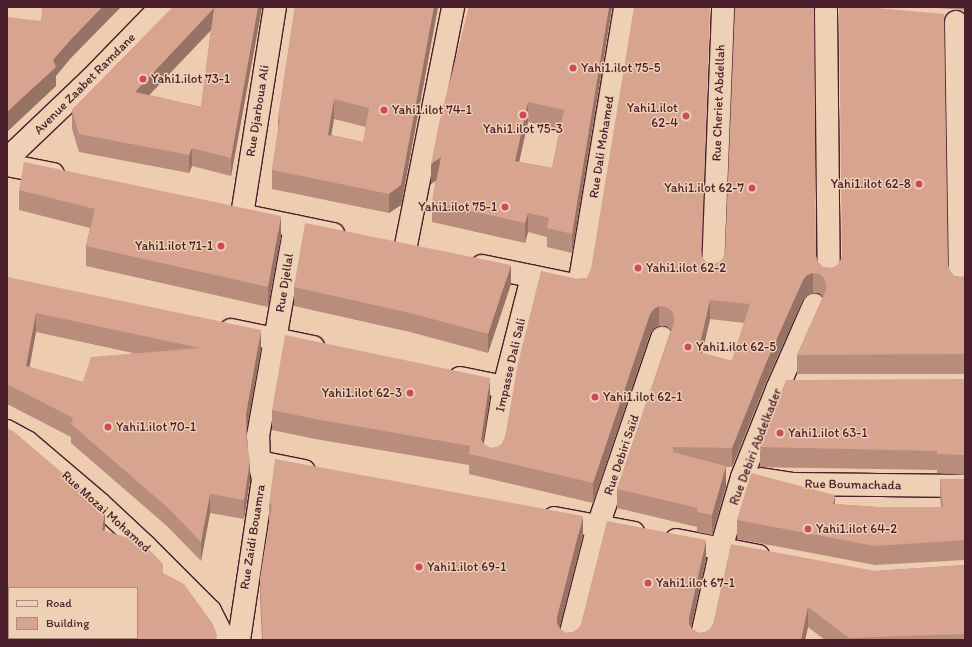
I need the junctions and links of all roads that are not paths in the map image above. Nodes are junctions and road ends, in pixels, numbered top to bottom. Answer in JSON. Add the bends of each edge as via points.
{"nodes":[{"id":1,"x":161,"y":7,"type":"edge"},
{"id":2,"x":275,"y":7,"type":"edge"},
{"id":3,"x":453,"y":7,"type":"edge"},
{"id":4,"x":625,"y":7,"type":"edge"},
{"id":5,"x":723,"y":7,"type":"edge"},
{"id":6,"x":803,"y":8,"type":"edge"},
{"id":7,"x":826,"y":10,"type":"junction"},
{"id":8,"x":849,"y":12,"type":"edge"},
{"id":9,"x":933,"y":20,"type":"edge"},
{"id":10,"x":961,"y":23,"type":"edge"},
{"id":11,"x":7,"y":159,"type":"edge"},
{"id":12,"x":7,"y":164,"type":"edge"},
{"id":13,"x":75,"y":179,"type":"edge"},
{"id":14,"x":219,"y":210,"type":"edge"},
{"id":15,"x":242,"y":215,"type":"junction"},
{"id":16,"x":295,"y":226,"type":"junction"},
{"id":17,"x":353,"y":239,"type":"edge"},
{"id":18,"x":383,"y":245,"type":"edge"},
{"id":19,"x":405,"y":250,"type":"junction"},
{"id":20,"x":427,"y":254,"type":"edge"},
{"id":21,"x":465,"y":262,"type":"edge"},
{"id":22,"x":713,"y":271,"type":"edge"},
{"id":23,"x":829,"y":275,"type":"edge"},
{"id":24,"x":532,"y":277,"type":"junction"},
{"id":25,"x":960,"y":284,"type":"edge"},
{"id":26,"x":814,"y":305,"type":"dead end"},
{"id":27,"x":214,"y":327,"type":"edge"},
{"id":28,"x":662,"y":338,"type":"dead end"},
{"id":29,"x":276,"y":340,"type":"junction"},
{"id":30,"x":329,"y":350,"type":"edge"},
{"id":31,"x":443,"y":374,"type":"edge"},
{"id":32,"x":504,"y":387,"type":"junction"},
{"id":33,"x":778,"y":387,"type":"junction"},
{"id":34,"x":801,"y":387,"type":"edge"},
{"id":35,"x":7,"y":431,"type":"edge"},
{"id":36,"x":494,"y":455,"type":"edge"},
{"id":37,"x":259,"y":462,"type":"junction"},
{"id":38,"x":320,"y":474,"type":"edge"},
{"id":39,"x":742,"y":477,"type":"junction"},
{"id":40,"x":965,"y":486,"type":"edge"},
{"id":41,"x":536,"y":514,"type":"edge"},
{"id":42,"x":598,"y":526,"type":"junction"},
{"id":43,"x":721,"y":549,"type":"junction"},
{"id":44,"x":774,"y":559,"type":"edge"},
{"id":45,"x":225,"y":640,"type":"edge"},
{"id":46,"x":239,"y":640,"type":"edge"},
{"id":47,"x":569,"y":640,"type":"edge"},
{"id":48,"x":701,"y":640,"type":"edge"}],
"edges":[{"from":1,"to":11,"type":"street","name":"Avenue Zaabet Ramdane","via":[[92,78]]},
{"from":2,"to":15,"type":"street","name":"Rue Djarboua Ali"},
{"from":3,"to":19,"type":"street"},
{"from":4,"to":24,"type":"street","name":"Rue Dali Mohamed","via":[[579,286]]},
{"from":5,"to":22,"type":"street","name":"Rue Cheriet Abdellah"},
{"from":6,"to":7,"type":"street"},
{"from":7,"to":8,"type":"street"},
{"from":7,"to":23,"type":"street"},
{"from":9,"to":10,"type":"street"},
{"from":10,"to":25,"type":"street"},
{"from":12,"to":13,"type":"street"},
{"from":14,"to":15,"type":"street"},
{"from":15,"to":16,"type":"street"},
{"from":16,"to":17,"type":"street"},
{"from":16,"to":29,"type":"street","name":"Rue Djellal"},
{"from":18,"to":19,"type":"street"},
{"from":19,"to":20,"type":"street"},
{"from":21,"to":24,"type":"street"},
{"from":24,"to":32,"type":"street","name":"Impasse Dali Sali"},
{"from":26,"to":33,"type":"street","name":"Rue Debiri Abdelkader"},
{"from":27,"to":29,"type":"street"},
{"from":28,"to":42,"type":"street","name":"Rue Debiri Saïd"},
{"from":29,"to":30,"type":"street"},
{"from":29,"to":37,"type":"street","name":"Rue Zaidi Bouamra","via":[[258,436]]},
{"from":31,"to":32,"type":"street"},
{"from":32,"to":36,"type":"street","name":"Impasse Dali Sali"},
{"from":33,"to":34,"type":"street"},
{"from":33,"to":39,"type":"street","name":"Rue Debiri Abdelkader"},
{"from":35,"to":45,"type":"street","name":"Rue Mozai Mohamed","via":[[27,442],[145,546],[210,611]]},
{"from":37,"to":38,"type":"street"},
{"from":37,"to":46,"type":"street","name":"Rue Zaidi Bouamra","via":[[263,479]]},
{"from":39,"to":40,"type":"street","name":"Rue Boumachada","via":[[794,484]]},
{"from":39,"to":43,"type":"street","name":"Rue Debiri Abdelkader"},
{"from":41,"to":42,"type":"street"},
{"from":42,"to":43,"type":"street"},
{"from":42,"to":47,"type":"street","name":"Rue Debiri Saïd"},
{"from":43,"to":44,"type":"street"},
{"from":43,"to":48,"type":"street","name":"Rue Debiri Abdelkader"}]}
